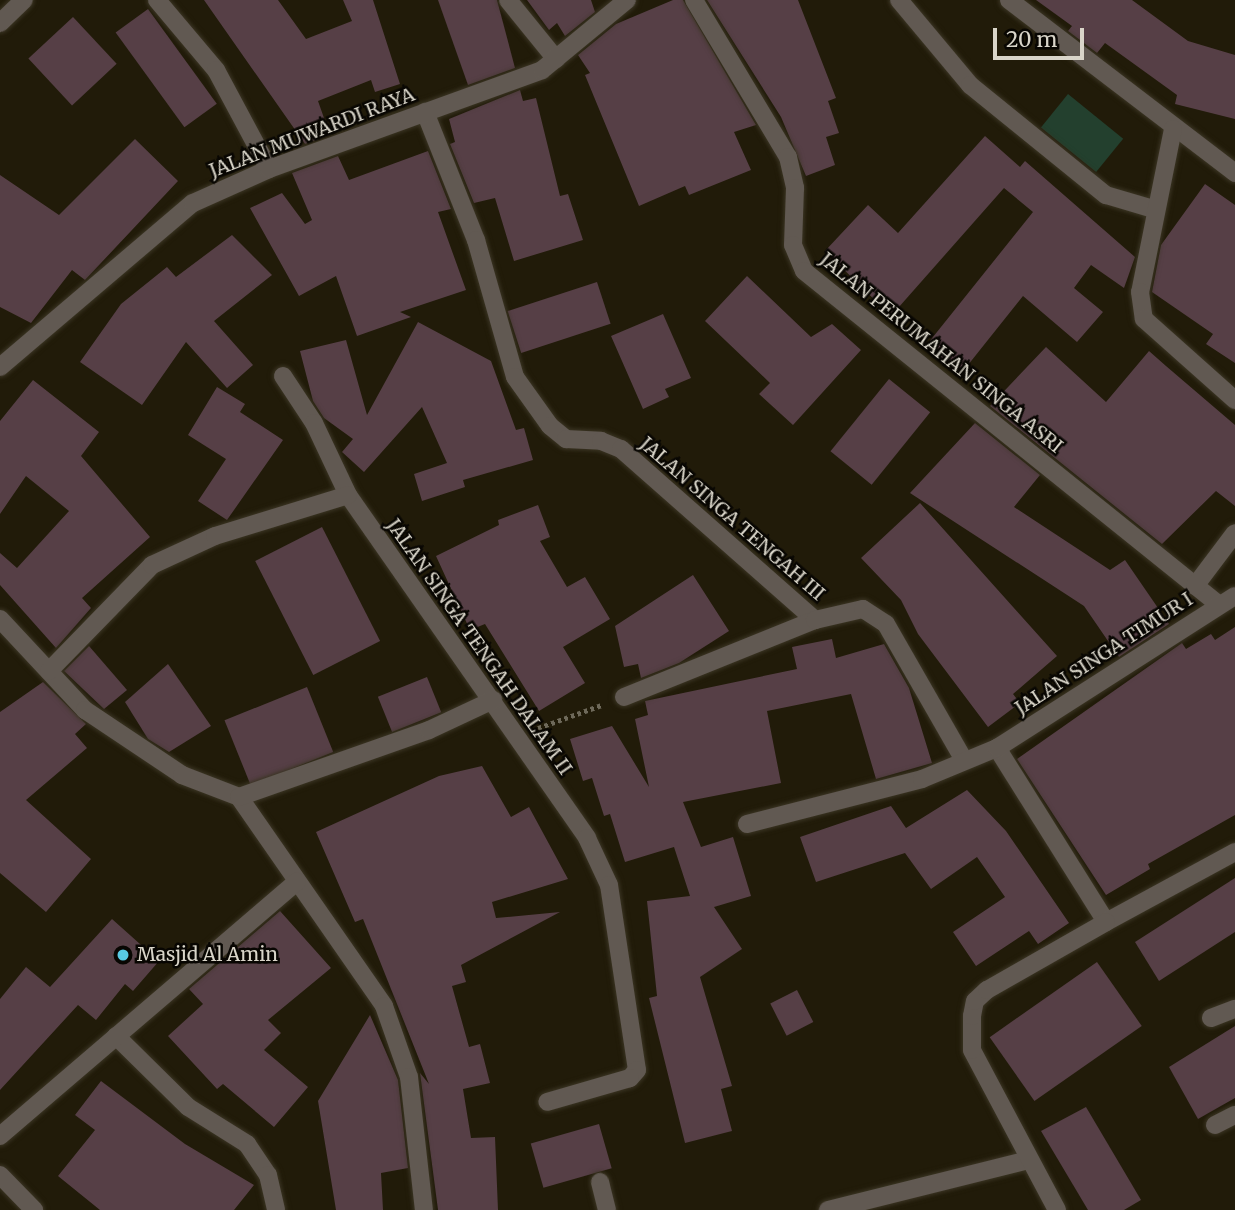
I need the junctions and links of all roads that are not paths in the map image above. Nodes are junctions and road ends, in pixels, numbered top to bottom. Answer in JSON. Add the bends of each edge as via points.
{"nodes":[{"id":1,"x":24,"y":0,"type":"edge"},
{"id":2,"x":157,"y":0,"type":"edge"},
{"id":3,"x":508,"y":0,"type":"edge"},
{"id":4,"x":627,"y":0,"type":"edge"},
{"id":5,"x":694,"y":0,"type":"edge"},
{"id":6,"x":900,"y":0,"type":"edge"},
{"id":7,"x":1009,"y":0,"type":"edge"},
{"id":8,"x":0,"y":23,"type":"edge"},
{"id":9,"x":555,"y":59,"type":"junction"},
{"id":10,"x":425,"y":112,"type":"junction"},
{"id":11,"x":1173,"y":128,"type":"junction"},
{"id":12,"x":269,"y":169,"type":"junction"},
{"id":13,"x":1235,"y":173,"type":"edge"},
{"id":14,"x":1153,"y":209,"type":"junction"},
{"id":15,"x":2,"y":363,"type":"edge"},
{"id":16,"x":283,"y":376,"type":"dead end"},
{"id":17,"x":1235,"y":400,"type":"edge"},
{"id":18,"x":348,"y":495,"type":"junction"},
{"id":19,"x":1235,"y":533,"type":"edge"},
{"id":20,"x":1195,"y":586,"type":"junction"},
{"id":21,"x":1235,"y":596,"type":"edge"},
{"id":22,"x":1219,"y":604,"type":"junction"},
{"id":23,"x":0,"y":619,"type":"edge"},
{"id":24,"x":815,"y":620,"type":"junction"},
{"id":25,"x":49,"y":671,"type":"junction"},
{"id":26,"x":624,"y":697,"type":"road end"},
{"id":27,"x":493,"y":700,"type":"junction"},
{"id":28,"x":997,"y":748,"type":"junction"},
{"id":29,"x":964,"y":760,"type":"junction"},
{"id":30,"x":239,"y":797,"type":"junction"},
{"id":31,"x":747,"y":824,"type":"dead end"},
{"id":32,"x":1235,"y":852,"type":"edge"},
{"id":33,"x":297,"y":880,"type":"junction"},
{"id":34,"x":1106,"y":922,"type":"junction"},
{"id":35,"x":1235,"y":1009,"type":"edge"},
{"id":36,"x":1211,"y":1018,"type":"dead end"},
{"id":37,"x":116,"y":1037,"type":"junction"},
{"id":38,"x":547,"y":1102,"type":"dead end"},
{"id":39,"x":1235,"y":1115,"type":"edge"},
{"id":40,"x":1214,"y":1125,"type":"dead end"},
{"id":41,"x":0,"y":1136,"type":"edge"},
{"id":42,"x":1028,"y":1160,"type":"junction"},
{"id":43,"x":0,"y":1175,"type":"edge"},
{"id":44,"x":600,"y":1182,"type":"dead end"},
{"id":45,"x":34,"y":1210,"type":"edge"},
{"id":46,"x":276,"y":1210,"type":"edge"},
{"id":47,"x":424,"y":1210,"type":"edge"},
{"id":48,"x":607,"y":1210,"type":"edge"},
{"id":49,"x":828,"y":1210,"type":"edge"},
{"id":50,"x":1057,"y":1210,"type":"edge"}],
"edges":[{"from":1,"to":8,"type":"street"},
{"from":2,"to":12,"type":"street","via":[[216,70]]},
{"from":3,"to":9,"type":"street"},
{"from":4,"to":9,"type":"street","name":"JALAN MUWARDI RAYA"},
{"from":5,"to":20,"type":"street","name":"JALAN PERUMAHAN SINGA ASRI","via":[[788,157],[795,188],[793,245],[804,271]]},
{"from":6,"to":14,"type":"street","via":[[970,85],[1106,195]]},
{"from":7,"to":11,"type":"street"},
{"from":9,"to":10,"type":"street","name":"JALAN MUWARDI RAYA","via":[[542,70]]},
{"from":10,"to":12,"type":"street","name":"JALAN MUWARDI RAYA"},
{"from":10,"to":24,"type":"street","name":"JALAN SINGA TENGAH III","via":[[476,240],[515,377],[550,426],[566,439],[601,441],[621,449]]},
{"from":11,"to":13,"type":"street"},
{"from":11,"to":14,"type":"street"},
{"from":12,"to":15,"type":"street","name":"JALAN MUWARDI RAYA","via":[[193,203]]},
{"from":14,"to":17,"type":"street","via":[[1140,292],[1144,318]]},
{"from":16,"to":18,"type":"street","name":"JALAN SINGA TENGAH DALAM II","via":[[314,423]]},
{"from":18,"to":25,"type":"street","via":[[215,536],[152,565]]},
{"from":18,"to":27,"type":"street","name":"JALAN SINGA TENGAH DALAM II"},
{"from":19,"to":20,"type":"street"},
{"from":20,"to":22,"type":"street","name":"JALAN PERUMAHAN SINGA ASRI"},
{"from":21,"to":22,"type":"street","name":"JALAN SINGA TIMUR I"},
{"from":22,"to":28,"type":"street","name":"JALAN SINGA TIMUR I"},
{"from":23,"to":25,"type":"street"},
{"from":24,"to":26,"type":"street","name":"JALAN SINGA TENGAH III"},
{"from":24,"to":29,"type":"street","name":"JALAN SINGA TENGAH III","via":[[852,609],[876,613]]},
{"from":25,"to":30,"type":"street","via":[[85,710],[149,755]]},
{"from":27,"to":30,"type":"street","via":[[429,730]]},
{"from":27,"to":38,"type":"street","name":"JALAN SINGA TENGAH DALAM II","via":[[587,838],[609,885],[638,1061],[630,1078]]},
{"from":28,"to":29,"type":"street","name":"JALAN SINGA TIMUR I"},
{"from":28,"to":34,"type":"street"},
{"from":29,"to":31,"type":"street","name":"JALAN SINGA TIMUR I","via":[[922,779]]},
{"from":30,"to":33,"type":"street"},
{"from":32,"to":34,"type":"street"},
{"from":33,"to":37,"type":"street"},
{"from":33,"to":47,"type":"street","via":[[384,1006],[409,1077]]},
{"from":34,"to":42,"type":"street","via":[[975,1001],[972,1050]]},
{"from":35,"to":36,"type":"street"},
{"from":37,"to":41,"type":"street"},
{"from":37,"to":46,"type":"street","via":[[188,1107],[247,1144],[268,1175]]},
{"from":39,"to":40,"type":"street"},
{"from":42,"to":49,"type":"street"},
{"from":42,"to":50,"type":"street"},
{"from":43,"to":45,"type":"street"},
{"from":44,"to":48,"type":"street"}]}
